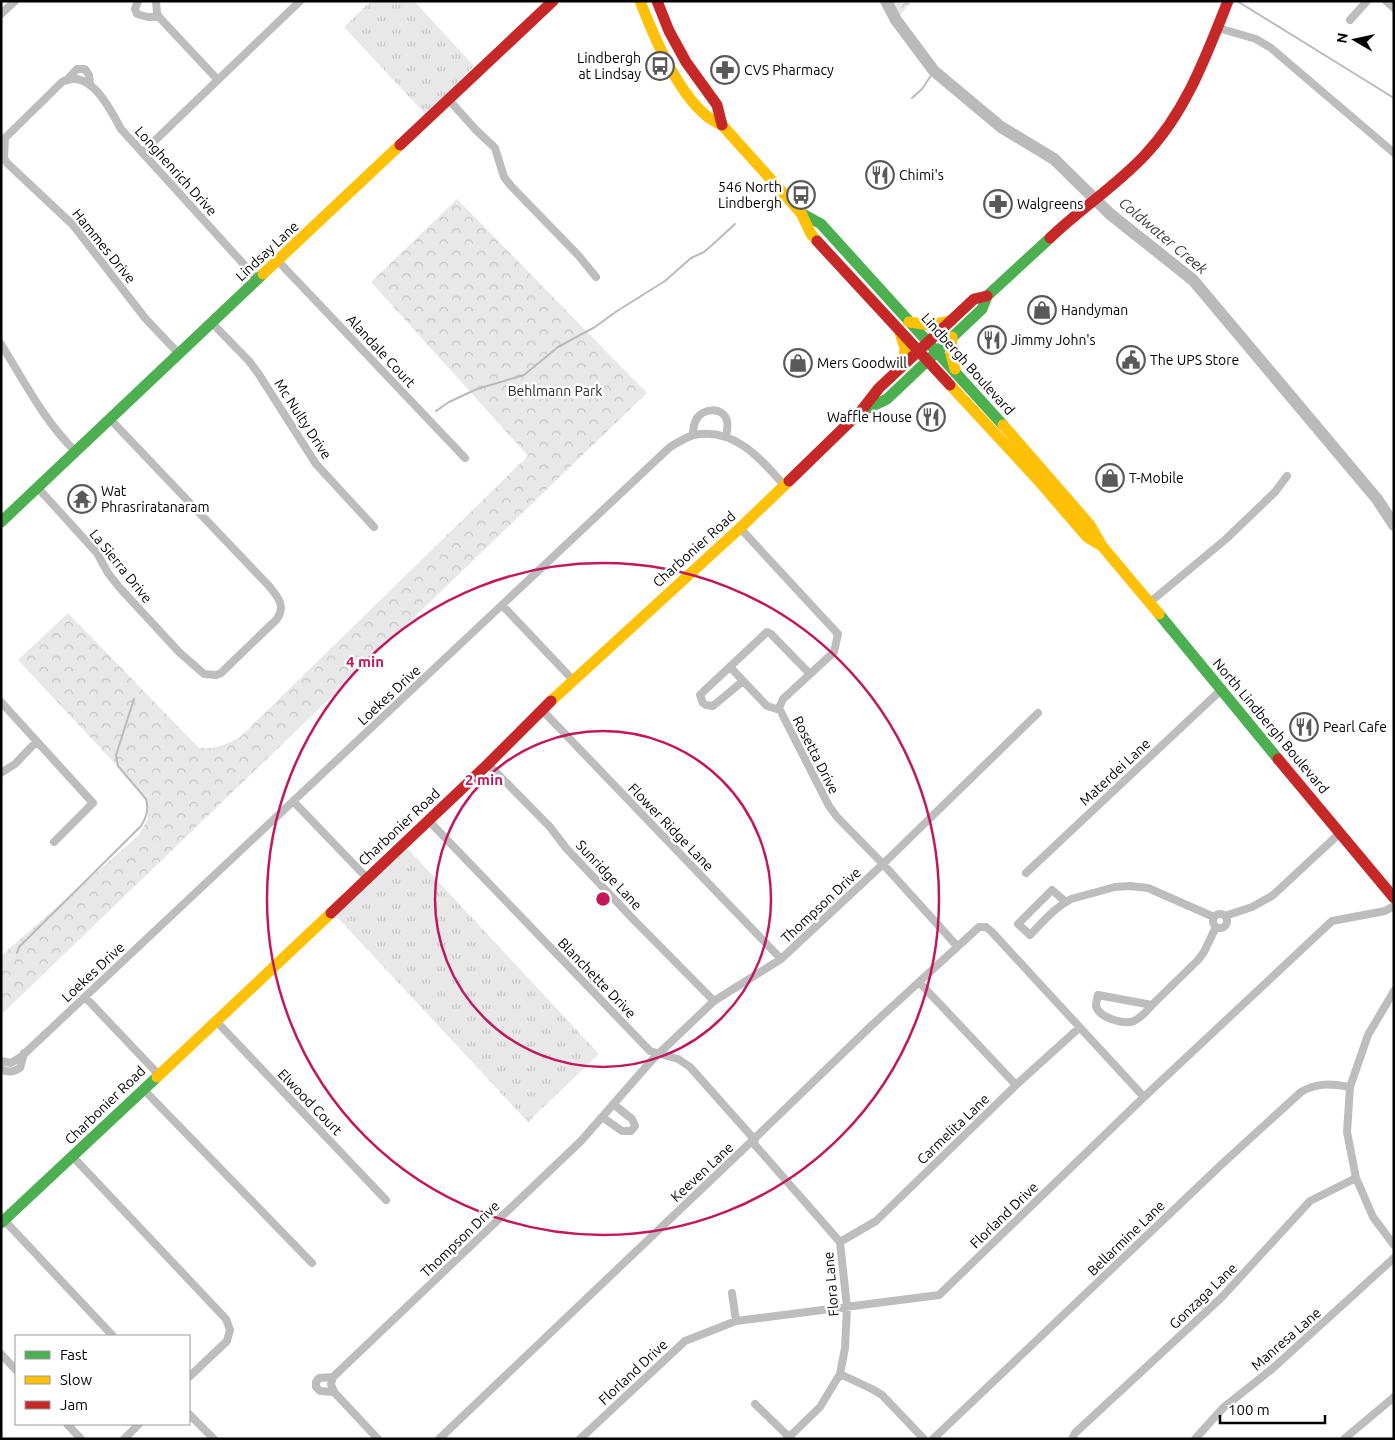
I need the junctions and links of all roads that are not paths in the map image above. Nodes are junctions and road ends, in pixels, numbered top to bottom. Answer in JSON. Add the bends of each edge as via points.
{"nodes":[{"id":1,"x":14,"y":1,"type":"edge"},
{"id":2,"x":138,"y":1,"type":"edge"},
{"id":3,"x":300,"y":1,"type":"edge"},
{"id":4,"x":553,"y":1,"type":"edge"},
{"id":5,"x":640,"y":1,"type":"edge"},
{"id":6,"x":656,"y":1,"type":"edge"},
{"id":7,"x":1228,"y":1,"type":"edge"},
{"id":8,"x":1367,"y":1,"type":"edge"},
{"id":9,"x":1386,"y":1,"type":"edge"},
{"id":10,"x":154,"y":2,"type":"edge"},
{"id":11,"x":1394,"y":8,"type":"edge"},
{"id":12,"x":1,"y":14,"type":"edge"},
{"id":13,"x":159,"y":17,"type":"junction"},
{"id":14,"x":1350,"y":20,"type":"dead end"},
{"id":15,"x":1219,"y":23,"type":"junction"},
{"id":16,"x":68,"y":79,"type":"junction"},
{"id":17,"x":218,"y":79,"type":"junction"},
{"id":18,"x":90,"y":85,"type":"junction"},
{"id":19,"x":449,"y":100,"type":"junction"},
{"id":20,"x":722,"y":125,"type":"junction"},
{"id":21,"x":3,"y":140,"type":"edge"},
{"id":22,"x":143,"y":152,"type":"junction"},
{"id":23,"x":1394,"y":153,"type":"edge"},
{"id":24,"x":3,"y":159,"type":"edge"},
{"id":25,"x":800,"y":213,"type":"junction"},
{"id":26,"x":278,"y":261,"type":"junction"},
{"id":27,"x":596,"y":277,"type":"dead end"},
{"id":28,"x":258,"y":280,"type":"junction"},
{"id":29,"x":987,"y":296,"type":"junction"},
{"id":30,"x":951,"y":321,"type":"junction"},
{"id":31,"x":909,"y":322,"type":"junction"},
{"id":32,"x":212,"y":323,"type":"junction"},
{"id":33,"x":900,"y":331,"type":"junction"},
{"id":34,"x":952,"y":337,"type":"junction"},
{"id":35,"x":928,"y":342,"type":"junction"},
{"id":36,"x":1,"y":344,"type":"edge"},
{"id":37,"x":918,"y":352,"type":"junction"},
{"id":38,"x":937,"y":352,"type":"junction"},
{"id":39,"x":180,"y":354,"type":"junction"},
{"id":40,"x":927,"y":361,"type":"junction"},
{"id":41,"x":903,"y":366,"type":"junction"},
{"id":42,"x":957,"y":374,"type":"junction"},
{"id":43,"x":861,"y":411,"type":"junction"},
{"id":44,"x":110,"y":419,"type":"junction"},
{"id":45,"x":693,"y":435,"type":"junction"},
{"id":46,"x":726,"y":436,"type":"junction"},
{"id":47,"x":76,"y":452,"type":"junction"},
{"id":48,"x":465,"y":458,"type":"dead end"},
{"id":49,"x":1287,"y":476,"type":"dead end"},
{"id":50,"x":784,"y":485,"type":"junction"},
{"id":51,"x":38,"y":488,"type":"junction"},
{"id":52,"x":2,"y":521,"type":"edge"},
{"id":53,"x":374,"y":527,"type":"dead end"},
{"id":54,"x":740,"y":528,"type":"junction"},
{"id":55,"x":1102,"y":546,"type":"junction"},
{"id":56,"x":1124,"y":573,"type":"joint"},
{"id":57,"x":1149,"y":603,"type":"junction"},
{"id":58,"x":502,"y":605,"type":"junction"},
{"id":59,"x":730,"y":667,"type":"junction"},
{"id":60,"x":810,"y":674,"type":"junction"},
{"id":61,"x":573,"y":680,"type":"junction"},
{"id":62,"x":743,"y":681,"type":"junction"},
{"id":63,"x":1221,"y":690,"type":"junction"},
{"id":64,"x":1,"y":702,"type":"edge"},
{"id":65,"x":780,"y":710,"type":"junction"},
{"id":66,"x":543,"y":711,"type":"junction"},
{"id":67,"x":1038,"y":713,"type":"dead end"},
{"id":68,"x":36,"y":742,"type":"junction"},
{"id":69,"x":488,"y":764,"type":"junction"},
{"id":70,"x":1,"y":772,"type":"edge"},
{"id":71,"x":293,"y":801,"type":"junction"},
{"id":72,"x":428,"y":820,"type":"junction"},
{"id":73,"x":1340,"y":833,"type":"junction"},
{"id":74,"x":54,"y":842,"type":"dead end"},
{"id":75,"x":883,"y":864,"type":"junction"},
{"id":76,"x":1026,"y":873,"type":"dead end"},
{"id":77,"x":367,"y":878,"type":"junction"},
{"id":78,"x":1394,"y":898,"type":"edge"},
{"id":79,"x":1066,"y":902,"type":"junction"},
{"id":80,"x":1394,"y":906,"type":"edge"},
{"id":81,"x":1225,"y":916,"type":"junction"},
{"id":82,"x":1214,"y":917,"type":"junction"},
{"id":83,"x":1216,"y":927,"type":"junction"},
{"id":84,"x":957,"y":946,"type":"junction"},
{"id":85,"x":781,"y":959,"type":"junction"},
{"id":86,"x":918,"y":982,"type":"junction"},
{"id":87,"x":1394,"y":991,"type":"edge"},
{"id":88,"x":85,"y":997,"type":"junction"},
{"id":89,"x":714,"y":1001,"type":"junction"},
{"id":90,"x":1152,"y":1005,"type":"junction"},
{"id":91,"x":216,"y":1021,"type":"junction"},
{"id":92,"x":1079,"y":1028,"type":"junction"},
{"id":93,"x":24,"y":1053,"type":"junction"},
{"id":94,"x":660,"y":1053,"type":"junction"},
{"id":95,"x":1,"y":1061,"type":"edge"},
{"id":96,"x":1,"y":1069,"type":"edge"},
{"id":97,"x":159,"y":1075,"type":"junction"},
{"id":98,"x":1016,"y":1086,"type":"junction"},
{"id":99,"x":1350,"y":1087,"type":"junction"},
{"id":100,"x":144,"y":1090,"type":"junction"},
{"id":101,"x":1144,"y":1097,"type":"junction"},
{"id":102,"x":613,"y":1104,"type":"junction"},
{"id":103,"x":602,"y":1118,"type":"junction"},
{"id":104,"x":754,"y":1140,"type":"junction"},
{"id":105,"x":73,"y":1157,"type":"junction"},
{"id":106,"x":1356,"y":1178,"type":"junction"},
{"id":107,"x":386,"y":1200,"type":"dead end"},
{"id":108,"x":3,"y":1221,"type":"edge"},
{"id":109,"x":840,"y":1242,"type":"junction"},
{"id":110,"x":1394,"y":1245,"type":"edge"},
{"id":111,"x":1394,"y":1258,"type":"edge"},
{"id":112,"x":312,"y":1263,"type":"dead end"},
{"id":113,"x":732,"y":1293,"type":"dead end"},
{"id":114,"x":847,"y":1307,"type":"junction"},
{"id":115,"x":736,"y":1321,"type":"junction"},
{"id":116,"x":112,"y":1335,"type":"edge"},
{"id":117,"x":1,"y":1354,"type":"edge"},
{"id":118,"x":15,"y":1369,"type":"edge"},
{"id":119,"x":840,"y":1374,"type":"junction"},
{"id":120,"x":190,"y":1376,"type":"edge"},
{"id":121,"x":1394,"y":1397,"type":"edge"},
{"id":122,"x":755,"y":1404,"type":"dead end"},
{"id":123,"x":190,"y":1415,"type":"edge"},
{"id":124,"x":67,"y":1425,"type":"edge"},
{"id":125,"x":139,"y":1425,"type":"edge"},
{"id":126,"x":788,"y":1438,"type":"edge"},
{"id":127,"x":80,"y":1439,"type":"edge"},
{"id":128,"x":124,"y":1439,"type":"edge"},
{"id":129,"x":214,"y":1439,"type":"edge"},
{"id":130,"x":378,"y":1439,"type":"edge"},
{"id":131,"x":439,"y":1439,"type":"edge"},
{"id":132,"x":580,"y":1439,"type":"edge"},
{"id":133,"x":924,"y":1439,"type":"edge"},
{"id":134,"x":932,"y":1439,"type":"edge"},
{"id":135,"x":1072,"y":1439,"type":"edge"},
{"id":136,"x":1195,"y":1439,"type":"edge"},
{"id":137,"x":1344,"y":1439,"type":"edge"}],
"edges":[{"from":1,"to":12,"type":"street"},
{"from":2,"to":13,"type":"street","via":[[135,6],[137,14]]},
{"from":3,"to":17,"type":"street"},
{"from":4,"to":19,"type":"main road","name":"Lindsay Lane"},
{"from":5,"to":20,"type":"main road","name":"Lindbergh Boulevard","via":[[659,45],[684,88],[706,117]]},
{"from":6,"to":20,"type":"main road","name":"Lindbergh Boulevard","via":[[686,62],[716,105]]},
{"from":7,"to":15,"type":"main road"},
{"from":8,"to":14,"type":"street"},
{"from":9,"to":11,"type":"street"},
{"from":10,"to":13,"type":"street"},
{"from":13,"to":17,"type":"street"},
{"from":15,"to":23,"type":"street","via":[[1271,48]]},
{"from":15,"to":29,"type":"main road","via":[[1204,62],[1178,112],[1145,155],[1048,238]]},
{"from":16,"to":18,"type":"street","name":"Longhenrich Drive","via":[[78,78]]},
{"from":16,"to":18,"type":"street","name":"Hammes Drive","via":[[77,69],[85,69]]},
{"from":16,"to":21,"type":"street","name":"Hammes Drive"},
{"from":17,"to":22,"type":"street"},
{"from":18,"to":22,"type":"street","name":"Longhenrich Drive"},
{"from":19,"to":26,"type":"main road","name":"Lindsay Lane"},
{"from":19,"to":27,"type":"street","via":[[495,148],[510,186]]},
{"from":20,"to":25,"type":"main road","name":"Lindbergh Boulevard"},
{"from":21,"to":24,"type":"street","name":"Hammes Drive"},
{"from":22,"to":28,"type":"street","name":"Longhenrich Drive"},
{"from":24,"to":39,"type":"street","name":"Hammes Drive","via":[[73,225],[145,318]]},
{"from":25,"to":31,"type":"main road","name":"Lindbergh Boulevard","via":[[821,224]]},
{"from":25,"to":33,"type":"main road","name":"Lindbergh Boulevard","via":[[812,234]]},
{"from":26,"to":28,"type":"main road","name":"Lindsay Lane"},
{"from":26,"to":48,"type":"street","name":"Alandale Court"},
{"from":28,"to":32,"type":"main road","name":"Lindsay Lane"},
{"from":29,"to":30,"type":"main road","name":"Charbonier Road","via":[[974,300]]},
{"from":29,"to":34,"type":"main road","name":"Charbonier Road","via":[[982,309]]},
{"from":30,"to":31,"type":"main road","via":[[930,325]]},
{"from":30,"to":35,"type":"main road","name":"Charbonier Road"},
{"from":31,"to":35,"type":"main road","name":"Lindbergh Boulevard"},
{"from":32,"to":39,"type":"main road","name":"Lindsay Lane"},
{"from":32,"to":53,"type":"street","name":"Mc Nulty Drive","via":[[258,373],[316,464]]},
{"from":33,"to":37,"type":"main road","name":"Lindbergh Boulevard"},
{"from":33,"to":41,"type":"main road","via":[[905,348]]},
{"from":34,"to":38,"type":"main road","name":"Charbonier Road"},
{"from":34,"to":42,"type":"main road","via":[[950,354]]},
{"from":35,"to":37,"type":"main road","name":"Charbonier Road"},
{"from":35,"to":38,"type":"main road","name":"Lindbergh Boulevard"},
{"from":36,"to":47,"type":"street","via":[[39,406]]},
{"from":37,"to":40,"type":"main road","name":"Lindbergh Boulevard"},
{"from":37,"to":41,"type":"main road","name":"Charbonier Road"},
{"from":38,"to":40,"type":"main road","name":"Charbonier Road"},
{"from":38,"to":42,"type":"main road","name":"Lindbergh Boulevard"},
{"from":39,"to":44,"type":"main road","name":"Lindsay Lane"},
{"from":40,"to":43,"type":"main road","name":"Charbonier Road","via":[[887,399]]},
{"from":40,"to":55,"type":"main road","name":"Lindbergh Boulevard","via":[[1087,537]]},
{"from":41,"to":43,"type":"main road","name":"Charbonier Road","via":[[879,388]]},
{"from":42,"to":55,"type":"main road","name":"Lindbergh Boulevard","via":[[1090,525]]},
{"from":43,"to":50,"type":"main road","name":"Charbonier Road"},
{"from":44,"to":47,"type":"main road","name":"Lindsay Lane"},
{"from":44,"to":51,"type":"street","name":"La Sierra Drive","via":[[269,586],[282,608],[277,620],[221,673],[204,674],[119,587],[97,553]]},
{"from":45,"to":46,"type":"street","name":"Loekes Drive"},
{"from":45,"to":46,"type":"street","via":[[696,420],[702,413],[714,410],[724,414],[728,421]]},
{"from":45,"to":58,"type":"street","name":"Loekes Drive","via":[[670,447]]},
{"from":46,"to":50,"type":"street","name":"Loekes Drive","via":[[748,448]]},
{"from":47,"to":51,"type":"main road","name":"Lindsay Lane"},
{"from":49,"to":57,"type":"street","via":[[1226,540]]},
{"from":50,"to":54,"type":"main road","name":"Charbonier Road"},
{"from":51,"to":52,"type":"main road","name":"Lindsay Lane"},
{"from":54,"to":60,"type":"street","name":"Rosetta Drive","via":[[838,634],[834,652]]},
{"from":54,"to":61,"type":"main road","name":"Charbonier Road"},
{"from":55,"to":56,"type":"main road","name":"Lindbergh Boulevard"},
{"from":56,"to":57,"type":"main road","name":"North Lindbergh Boulevard"},
{"from":57,"to":63,"type":"main road","name":"North Lindbergh Boulevard"},
{"from":58,"to":61,"type":"street"},
{"from":58,"to":71,"type":"street","name":"Loekes Drive"},
{"from":59,"to":60,"type":"street","via":[[767,632]]},
{"from":59,"to":62,"type":"street"},
{"from":59,"to":62,"type":"street","via":[[700,695],[703,702],[713,706]]},
{"from":60,"to":65,"type":"street","name":"Rosetta Drive","via":[[783,699]]},
{"from":61,"to":66,"type":"main road","name":"Charbonier Road"},
{"from":62,"to":65,"type":"street","via":[[767,706]]},
{"from":63,"to":73,"type":"main road","name":"North Lindbergh Boulevard"},
{"from":63,"to":76,"type":"street","name":"Materdei Lane"},
{"from":64,"to":68,"type":"street"},
{"from":65,"to":75,"type":"street","name":"Rosetta Drive","via":[[836,817]]},
{"from":66,"to":69,"type":"main road","name":"Charbonier Road"},
{"from":66,"to":85,"type":"street","name":"Flower Ridge Lane"},
{"from":67,"to":75,"type":"street","name":"Thompson Drive"},
{"from":68,"to":70,"type":"street","via":[[15,764]]},
{"from":68,"to":74,"type":"street","via":[[93,803]]},
{"from":69,"to":72,"type":"main road","name":"Charbonier Road"},
{"from":69,"to":89,"type":"street","name":"Sunridge Lane"},
{"from":71,"to":77,"type":"street"},
{"from":71,"to":88,"type":"street","name":"Loekes Drive"},
{"from":72,"to":77,"type":"main road","name":"Charbonier Road"},
{"from":72,"to":94,"type":"street","name":"Blanchette Drive","via":[[650,1051]]},
{"from":73,"to":78,"type":"main road","name":"North Lindbergh Boulevard"},
{"from":73,"to":81,"type":"street","via":[[1272,896]]},
{"from":75,"to":84,"type":"street","name":"Rosetta Drive"},
{"from":75,"to":85,"type":"street","name":"Thompson Drive"},
{"from":77,"to":91,"type":"main road","name":"Charbonier Road"},
{"from":79,"to":79,"type":"street","via":[[1030,935],[1018,924],[1052,890]]},
{"from":79,"to":82,"type":"street","via":[[1115,887],[1130,886],[1148,888]]},
{"from":80,"to":101,"type":"street","name":"Florland Drive","via":[[1385,911],[1332,921]]},
{"from":81,"to":82,"type":"street"},
{"from":81,"to":83,"type":"street","via":[[1226,925]]},
{"from":82,"to":83,"type":"street"},
{"from":83,"to":90,"type":"street","via":[[1198,960]]},
{"from":84,"to":86,"type":"street","name":"Keeven Lane"},
{"from":84,"to":92,"type":"street","name":"Keeven Lane","via":[[975,929],[982,926],[991,931]]},
{"from":85,"to":89,"type":"street","name":"Thompson Drive"},
{"from":86,"to":98,"type":"street"},
{"from":86,"to":104,"type":"street","name":"Keeven Lane"},
{"from":87,"to":99,"type":"street","via":[[1368,1035]]},
{"from":88,"to":93,"type":"street","name":"Loekes Drive"},
{"from":88,"to":97,"type":"street"},
{"from":89,"to":94,"type":"street","name":"Thompson Drive"},
{"from":90,"to":90,"type":"street","via":[[1098,995],[1096,1005],[1105,1017],[1132,1022]]},
{"from":91,"to":97,"type":"main road","name":"Charbonier Road"},
{"from":91,"to":107,"type":"street","name":"Elwood Court"},
{"from":92,"to":98,"type":"street","name":"Carmelita Lane"},
{"from":92,"to":101,"type":"street"},
{"from":93,"to":95,"type":"street","name":"Loekes Drive","via":[[11,1063]]},
{"from":93,"to":96,"type":"street","name":"Loekes Drive","via":[[20,1068],[14,1072]]},
{"from":94,"to":102,"type":"street","name":"Thompson Drive"},
{"from":94,"to":104,"type":"street","name":"Blanchette Drive","via":[[690,1067]]},
{"from":97,"to":100,"type":"main road","name":"Charbonier Road"},
{"from":98,"to":109,"type":"street","name":"Carmelita Lane","via":[[876,1221]]},
{"from":99,"to":106,"type":"street","via":[[1348,1132]]},
{"from":99,"to":134,"type":"street","name":"Bellarmine Lane","via":[[1328,1084],[1311,1086],[1301,1092]]},
{"from":100,"to":105,"type":"main road","name":"Charbonier Road"},
{"from":100,"to":112,"type":"street"},
{"from":101,"to":114,"type":"street","name":"Florland Drive","via":[[939,1295]]},
{"from":102,"to":103,"type":"street","name":"Thompson Drive"},
{"from":102,"to":103,"type":"street","via":[[632,1119],[633,1130],[622,1131]]},
{"from":103,"to":130,"type":"street","name":"Thompson Drive","via":[[332,1385]]},
{"from":104,"to":109,"type":"street","name":"Flora Lane"},
{"from":104,"to":131,"type":"street","name":"Keeven Lane"},
{"from":105,"to":108,"type":"main road","name":"Charbonier Road"},
{"from":105,"to":120,"type":"street","via":[[226,1319],[230,1330],[227,1341]]},
{"from":106,"to":110,"type":"street","via":[[1373,1217]]},
{"from":106,"to":135,"type":"street","name":"Gonzaga Lane","via":[[1310,1201],[1222,1297]]},
{"from":108,"to":116,"type":"street"},
{"from":109,"to":114,"type":"street","name":"Flora Lane"},
{"from":111,"to":136,"type":"street","name":"Manresa Lane","via":[[1272,1369],[1223,1408]]},
{"from":113,"to":115,"type":"street"},
{"from":114,"to":115,"type":"street","name":"Florland Drive"},
{"from":114,"to":119,"type":"street","name":"Flora Lane"},
{"from":115,"to":132,"type":"street","name":"Florland Drive","via":[[685,1341]]},
{"from":117,"to":118,"type":"street"},
{"from":119,"to":126,"type":"street","name":"Flora Lane","via":[[820,1407]]},
{"from":119,"to":133,"type":"street","via":[[882,1395]]},
{"from":121,"to":137,"type":"street"},
{"from":122,"to":126,"type":"street"},
{"from":123,"to":129,"type":"street"},
{"from":124,"to":127,"type":"street"},
{"from":125,"to":128,"type":"street"}]}
